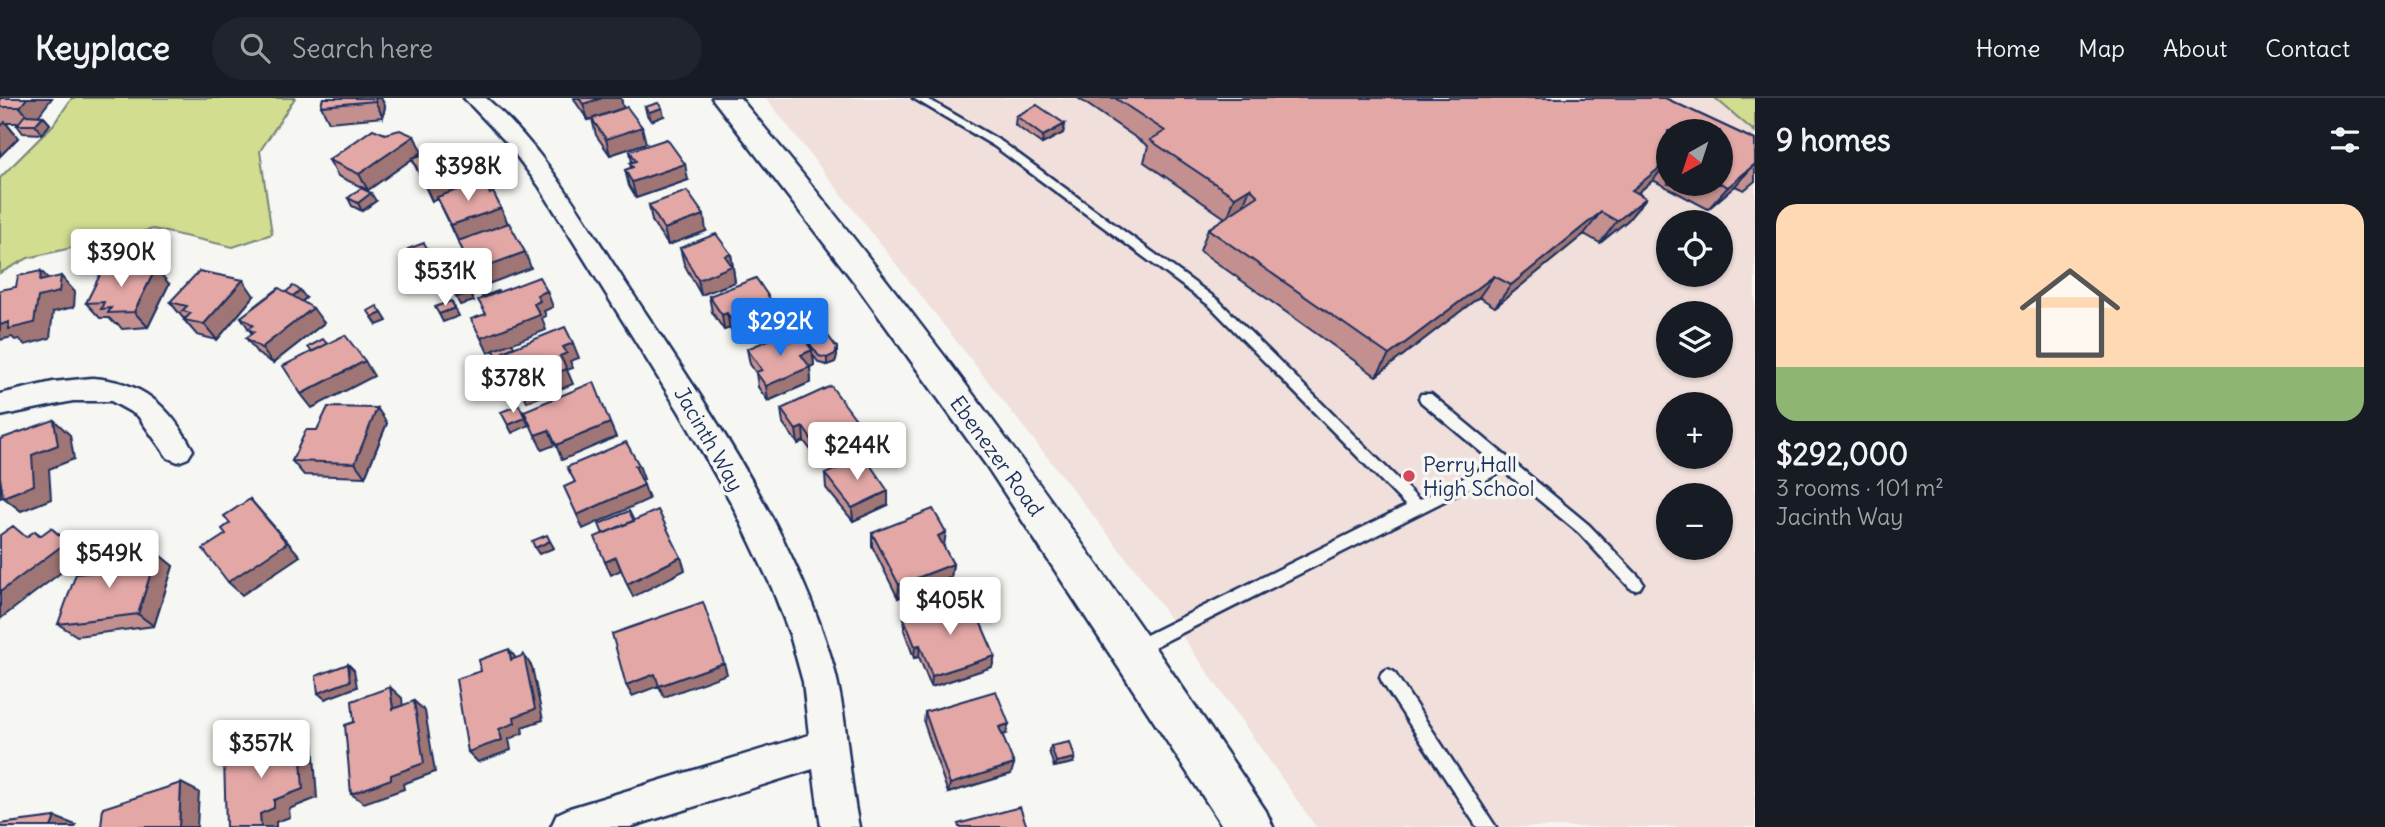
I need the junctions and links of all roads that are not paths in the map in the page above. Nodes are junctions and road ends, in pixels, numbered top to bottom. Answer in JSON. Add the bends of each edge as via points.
{"nodes":[{"id":1,"x":726,"y":98,"type":"edge"},
{"id":2,"x":918,"y":98,"type":"edge"},
{"id":3,"x":474,"y":99,"type":"edge"},
{"id":4,"x":1426,"y":398,"type":"dead end"},
{"id":5,"x":0,"y":405,"type":"edge"},
{"id":6,"x":178,"y":450,"type":"dead end"},
{"id":7,"x":1503,"y":465,"type":"junction"},
{"id":8,"x":1417,"y":509,"type":"junction"},
{"id":9,"x":1634,"y":583,"type":"dead end"},
{"id":10,"x":1134,"y":649,"type":"junction"},
{"id":11,"x":1388,"y":677,"type":"dead end"},
{"id":12,"x":828,"y":747,"type":"junction"},
{"id":13,"x":570,"y":827,"type":"edge"},
{"id":14,"x":840,"y":827,"type":"edge"},
{"id":15,"x":1250,"y":827,"type":"edge"},
{"id":16,"x":1487,"y":827,"type":"edge"}],
"edges":[{"from":1,"to":10,"type":"street","name":"Ebenezer Road","via":[[882,296]]},
{"from":2,"to":8,"type":"lane","via":[[998,144],[1214,303]]},
{"from":3,"to":12,"type":"street","name":"Jacinth Way","via":[[502,121],[533,158],[672,374],[735,483],[808,635],[820,678]]},
{"from":4,"to":7,"type":"lane"},
{"from":5,"to":6,"type":"street","via":[[85,389],[118,391],[141,401],[157,416]]},
{"from":7,"to":8,"type":"lane"},
{"from":7,"to":9,"type":"lane","via":[[1584,529]]},
{"from":8,"to":10,"type":"lane"},
{"from":10,"to":15,"type":"street","name":"Ebenezer Road"},
{"from":11,"to":16,"type":"lane"},
{"from":12,"to":13,"type":"street"},
{"from":12,"to":14,"type":"street","name":"Jacinth Way"}]}
